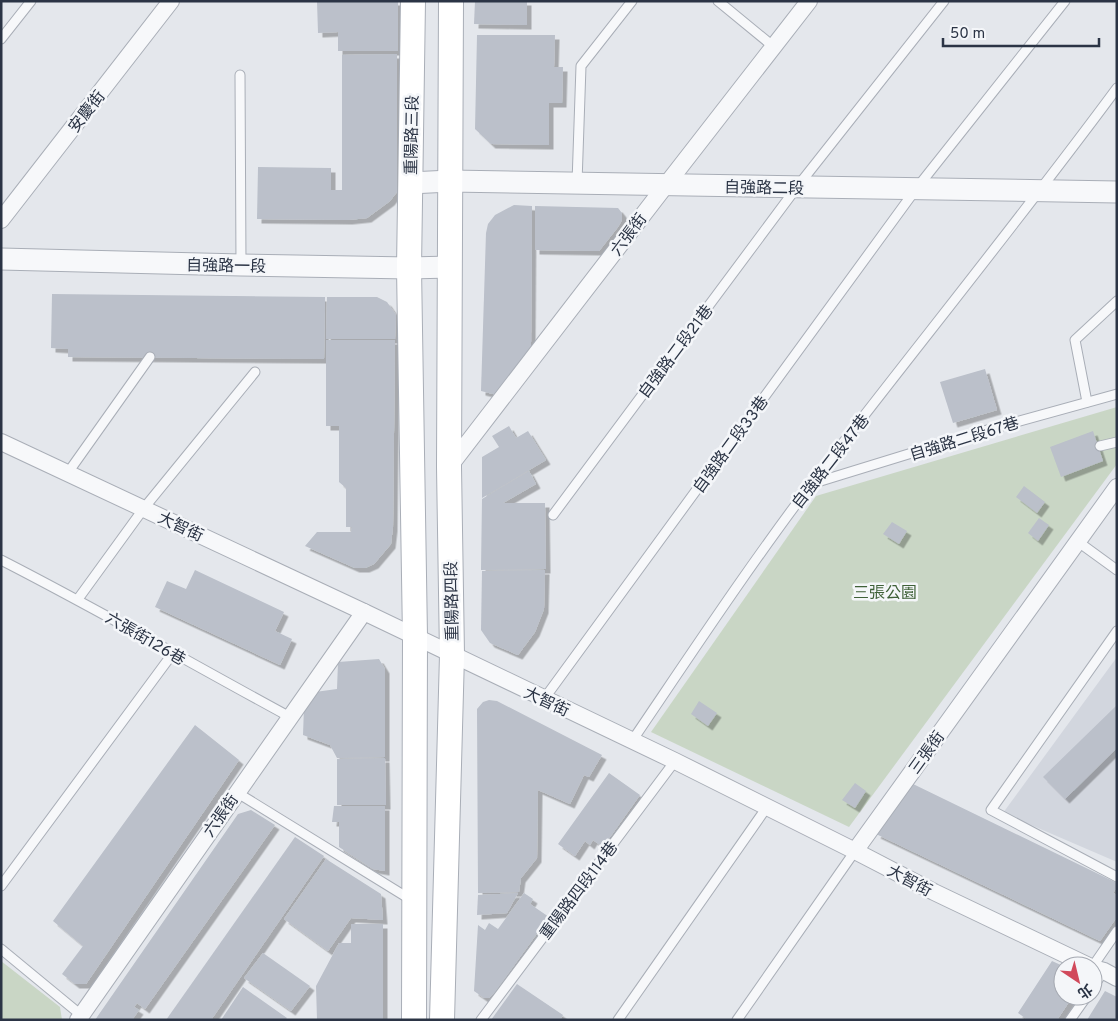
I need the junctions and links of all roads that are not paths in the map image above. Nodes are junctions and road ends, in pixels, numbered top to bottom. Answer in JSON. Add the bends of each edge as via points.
{"nodes":[{"id":1,"x":31,"y":1,"type":"edge"},
{"id":2,"x":171,"y":1,"type":"edge"},
{"id":3,"x":413,"y":1,"type":"edge"},
{"id":4,"x":451,"y":1,"type":"edge"},
{"id":5,"x":632,"y":1,"type":"edge"},
{"id":6,"x":718,"y":1,"type":"edge"},
{"id":7,"x":810,"y":1,"type":"edge"},
{"id":8,"x":944,"y":1,"type":"edge"},
{"id":9,"x":1065,"y":1,"type":"edge"},
{"id":10,"x":1,"y":39,"type":"edge"},
{"id":11,"x":774,"y":47,"type":"junction"},
{"id":12,"x":240,"y":75,"type":"dead end"},
{"id":13,"x":1117,"y":88,"type":"edge"},
{"id":14,"x":450,"y":182,"type":"junction"},
{"id":15,"x":410,"y":183,"type":"junction"},
{"id":16,"x":577,"y":183,"type":"junction"},
{"id":17,"x":666,"y":185,"type":"junction"},
{"id":18,"x":797,"y":187,"type":"junction"},
{"id":19,"x":916,"y":189,"type":"junction"},
{"id":20,"x":1041,"y":191,"type":"junction"},
{"id":21,"x":1117,"y":192,"type":"edge"},
{"id":22,"x":1,"y":220,"type":"edge"},
{"id":23,"x":1,"y":259,"type":"edge"},
{"id":24,"x":240,"y":265,"type":"junction"},
{"id":25,"x":450,"y":267,"type":"junction"},
{"id":26,"x":409,"y":268,"type":"junction"},
{"id":27,"x":1117,"y":300,"type":"edge"},
{"id":28,"x":150,"y":357,"type":"dead end"},
{"id":29,"x":255,"y":372,"type":"dead end"},
{"id":30,"x":1117,"y":394,"type":"edge"},
{"id":31,"x":1087,"y":402,"type":"junction"},
{"id":32,"x":1,"y":442,"type":"edge"},
{"id":33,"x":1117,"y":442,"type":"edge"},
{"id":34,"x":1100,"y":446,"type":"dead end"},
{"id":35,"x":450,"y":467,"type":"junction"},
{"id":36,"x":68,"y":474,"type":"junction"},
{"id":37,"x":811,"y":484,"type":"junction"},
{"id":38,"x":1117,"y":487,"type":"edge"},
{"id":39,"x":144,"y":508,"type":"junction"},
{"id":40,"x":553,"y":515,"type":"dead end"},
{"id":41,"x":1077,"y":542,"type":"junction"},
{"id":42,"x":1,"y":560,"type":"edge"},
{"id":43,"x":1117,"y":570,"type":"edge"},
{"id":44,"x":78,"y":599,"type":"junction"},
{"id":45,"x":364,"y":612,"type":"junction"},
{"id":46,"x":1117,"y":631,"type":"edge"},
{"id":47,"x":415,"y":637,"type":"junction"},
{"id":48,"x":173,"y":654,"type":"junction"},
{"id":49,"x":452,"y":655,"type":"junction"},
{"id":50,"x":544,"y":700,"type":"junction"},
{"id":51,"x":290,"y":717,"type":"junction"},
{"id":52,"x":632,"y":741,"type":"junction"},
{"id":53,"x":675,"y":761,"type":"junction"},
{"id":54,"x":236,"y":792,"type":"junction"},
{"id":55,"x":768,"y":807,"type":"junction"},
{"id":56,"x":855,"y":851,"type":"junction"},
{"id":57,"x":1117,"y":877,"type":"edge"},
{"id":58,"x":1,"y":886,"type":"edge"},
{"id":59,"x":415,"y":903,"type":"junction"},
{"id":60,"x":1117,"y":931,"type":"edge"},
{"id":61,"x":1,"y":949,"type":"edge"},
{"id":62,"x":1069,"y":956,"type":"edge"},
{"id":63,"x":1103,"y":961,"type":"edge"},
{"id":64,"x":1080,"y":1006,"type":"edge"},
{"id":65,"x":79,"y":1017,"type":"edge"},
{"id":66,"x":414,"y":1020,"type":"edge"},
{"id":67,"x":442,"y":1020,"type":"edge"},
{"id":68,"x":481,"y":1020,"type":"edge"},
{"id":69,"x":618,"y":1020,"type":"edge"},
{"id":70,"x":737,"y":1020,"type":"edge"},
{"id":71,"x":1070,"y":1020,"type":"edge"}],
"edges":[{"from":1,"to":10,"type":"lane"},
{"from":2,"to":22,"type":"street","name":"安慶街"},
{"from":3,"to":15,"type":"main road","name":"重陽路三段"},
{"from":4,"to":14,"type":"main road"},
{"from":5,"to":16,"type":"lane","via":[[581,66]]},
{"from":6,"to":11,"type":"lane"},
{"from":7,"to":11,"type":"street","name":"六張街"},
{"from":8,"to":18,"type":"lane","name":"自強路二段21巷"},
{"from":9,"to":19,"type":"lane","name":"自強路二段33巷"},
{"from":11,"to":17,"type":"street","name":"六張街"},
{"from":12,"to":24,"type":"lane"},
{"from":13,"to":20,"type":"lane","name":"自強路二段47巷"},
{"from":14,"to":15,"type":"street","name":"自強路二段"},
{"from":14,"to":16,"type":"street","name":"自強路二段"},
{"from":14,"to":25,"type":"main road","name":"重陽路四段"},
{"from":15,"to":26,"type":"main road","name":"重陽路三段"},
{"from":16,"to":17,"type":"street","name":"自強路二段"},
{"from":17,"to":18,"type":"street","name":"自強路二段"},
{"from":17,"to":35,"type":"street","name":"六張街"},
{"from":18,"to":19,"type":"street","name":"自強路二段"},
{"from":18,"to":40,"type":"lane","name":"自強路二段21巷"},
{"from":19,"to":20,"type":"street","name":"自強路二段"},
{"from":19,"to":50,"type":"lane","name":"自強路二段33巷"},
{"from":20,"to":21,"type":"street","name":"自強路二段"},
{"from":20,"to":37,"type":"lane","name":"自強路二段47巷"},
{"from":23,"to":24,"type":"street","name":"自強路一段"},
{"from":24,"to":26,"type":"street","name":"自強路一段"},
{"from":25,"to":26,"type":"street","name":"自強路一段"},
{"from":25,"to":35,"type":"main road","name":"重陽路四段"},
{"from":26,"to":47,"type":"main road"},
{"from":27,"to":31,"type":"lane","via":[[1075,340]]},
{"from":28,"to":36,"type":"lane"},
{"from":29,"to":39,"type":"lane"},
{"from":30,"to":31,"type":"lane","name":"自強路二段67巷"},
{"from":31,"to":37,"type":"lane","name":"自強路二段67巷"},
{"from":32,"to":36,"type":"street","name":"大智街"},
{"from":33,"to":34,"type":"lane"},
{"from":35,"to":49,"type":"main road","name":"重陽路四段"},
{"from":36,"to":39,"type":"street","name":"大智街"},
{"from":37,"to":52,"type":"lane","name":"自強路二段47巷","via":[[732,592]]},
{"from":38,"to":41,"type":"street","name":"三張街"},
{"from":39,"to":44,"type":"lane"},
{"from":39,"to":45,"type":"street","name":"大智街"},
{"from":41,"to":43,"type":"lane"},
{"from":41,"to":56,"type":"street","name":"三張街"},
{"from":42,"to":44,"type":"lane","name":"六張街126巷"},
{"from":44,"to":48,"type":"lane","name":"六張街126巷"},
{"from":45,"to":47,"type":"street","name":"大智街"},
{"from":45,"to":51,"type":"street","name":"六張街"},
{"from":46,"to":57,"type":"lane","via":[[991,810]]},
{"from":47,"to":49,"type":"street","name":"大智街"},
{"from":47,"to":59,"type":"main road"},
{"from":48,"to":51,"type":"lane","name":"六張街126巷"},
{"from":48,"to":58,"type":"lane"},
{"from":49,"to":50,"type":"street","name":"大智街"},
{"from":49,"to":67,"type":"main road","name":"重陽路四段"},
{"from":50,"to":52,"type":"street","name":"大智街"},
{"from":51,"to":54,"type":"street","name":"六張街"},
{"from":52,"to":53,"type":"street","name":"大智街"},
{"from":53,"to":55,"type":"street","name":"大智街"},
{"from":53,"to":68,"type":"lane","name":"重陽路四段114巷"},
{"from":54,"to":59,"type":"lane"},
{"from":54,"to":65,"type":"street","name":"六張街"},
{"from":55,"to":56,"type":"street","name":"大智街"},
{"from":55,"to":69,"type":"lane"},
{"from":56,"to":62,"type":"street","name":"大智街"},
{"from":56,"to":70,"type":"lane","name":"三張街"},
{"from":59,"to":66,"type":"main road"},
{"from":60,"to":63,"type":"lane"},
{"from":61,"to":65,"type":"lane"},
{"from":64,"to":71,"type":"lane"}]}
